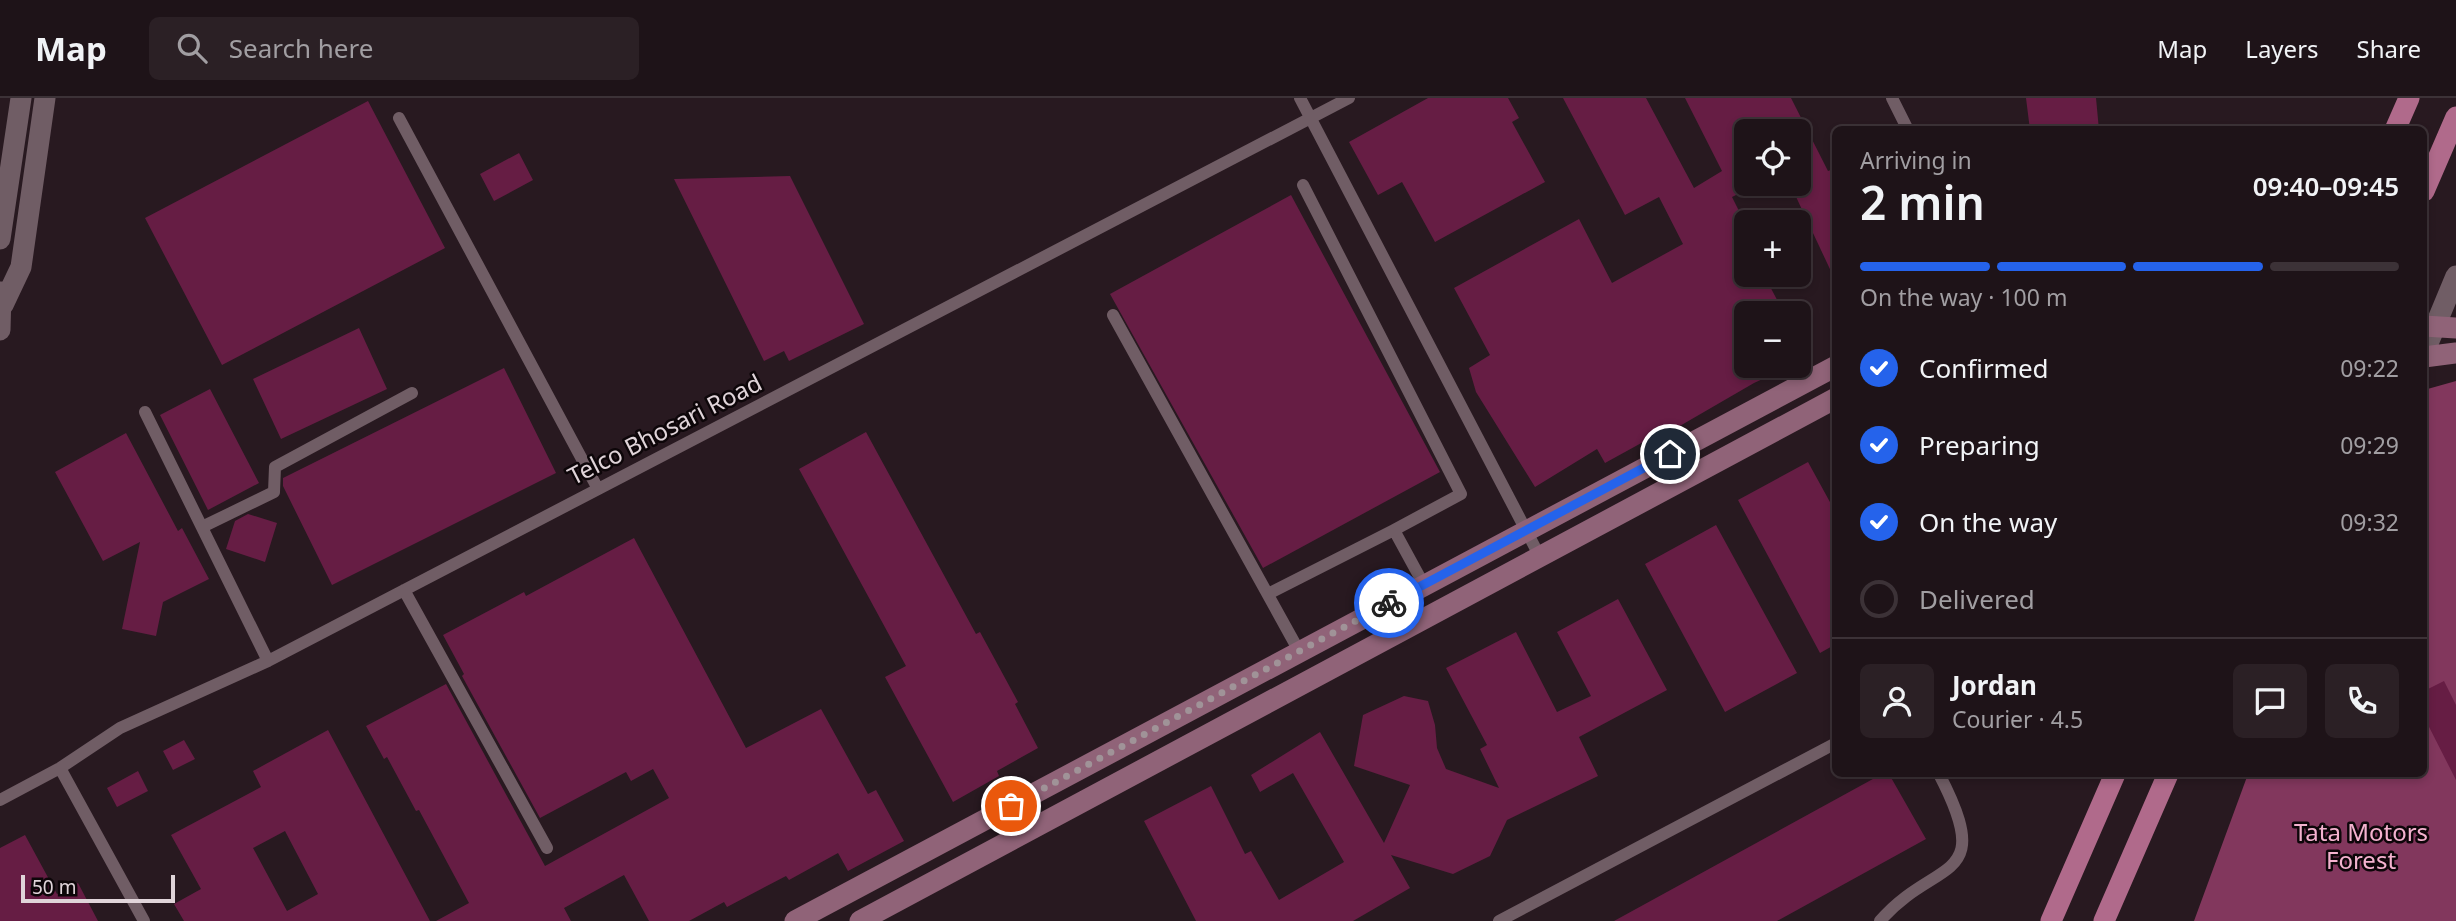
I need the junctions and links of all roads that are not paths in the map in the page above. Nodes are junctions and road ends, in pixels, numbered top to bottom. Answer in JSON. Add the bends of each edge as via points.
{"nodes":[{"id":1,"x":21,"y":98,"type":"edge"},
{"id":2,"x":45,"y":98,"type":"edge"},
{"id":3,"x":1300,"y":98,"type":"edge"},
{"id":4,"x":1349,"y":98,"type":"edge"},
{"id":5,"x":1892,"y":98,"type":"edge"},
{"id":6,"x":2409,"y":98,"type":"edge"},
{"id":7,"x":2456,"y":117,"type":"edge"},
{"id":8,"x":399,"y":118,"type":"dead end"},
{"id":9,"x":1311,"y":118,"type":"junction"},
{"id":10,"x":1907,"y":126,"type":"edge"},
{"id":11,"x":2397,"y":126,"type":"edge"},
{"id":12,"x":2427,"y":184,"type":"edge"},
{"id":13,"x":1303,"y":185,"type":"dead end"},
{"id":14,"x":0,"y":239,"type":"edge"},
{"id":15,"x":2456,"y":276,"type":"edge"},
{"id":16,"x":1,"y":296,"type":"edge"},
{"id":17,"x":1113,"y":315,"type":"dead end"},
{"id":18,"x":2429,"y":327,"type":"edge"},
{"id":19,"x":2456,"y":328,"type":"edge"},
{"id":20,"x":0,"y":330,"type":"edge"},
{"id":21,"x":2456,"y":353,"type":"edge"},
{"id":22,"x":2427,"y":355,"type":"edge"},
{"id":23,"x":1832,"y":368,"type":"edge"},
{"id":24,"x":412,"y":393,"type":"dead end"},
{"id":25,"x":1832,"y":400,"type":"edge"},
{"id":26,"x":145,"y":412,"type":"dead end"},
{"id":27,"x":598,"y":489,"type":"junction"},
{"id":28,"x":202,"y":527,"type":"junction"},
{"id":29,"x":1394,"y":530,"type":"junction"},
{"id":30,"x":1527,"y":530,"type":"junction"},
{"id":31,"x":1540,"y":558,"type":"junction"},
{"id":32,"x":1424,"y":584,"type":"junction"},
{"id":33,"x":404,"y":590,"type":"junction"},
{"id":34,"x":1268,"y":594,"type":"junction"},
{"id":35,"x":1299,"y":651,"type":"junction"},
{"id":36,"x":268,"y":661,"type":"junction"},
{"id":37,"x":1832,"y":745,"type":"edge"},
{"id":38,"x":60,"y":768,"type":"junction"},
{"id":39,"x":1941,"y":777,"type":"edge"},
{"id":40,"x":2114,"y":777,"type":"edge"},
{"id":41,"x":2167,"y":777,"type":"edge"},
{"id":42,"x":0,"y":800,"type":"edge"},
{"id":43,"x":547,"y":848,"type":"dead end"},
{"id":44,"x":144,"y":921,"type":"edge"},
{"id":45,"x":795,"y":921,"type":"edge"},
{"id":46,"x":860,"y":921,"type":"edge"},
{"id":47,"x":1499,"y":921,"type":"edge"},
{"id":48,"x":1880,"y":921,"type":"edge"},
{"id":49,"x":2051,"y":921,"type":"edge"},
{"id":50,"x":2104,"y":921,"type":"edge"}],
"edges":[{"from":1,"to":14,"type":"street"},
{"from":2,"to":16,"type":"street","via":[[21,267]]},
{"from":3,"to":9,"type":"lane"},
{"from":4,"to":9,"type":"lane","name":"Telco Bhosari Road"},
{"from":5,"to":10,"type":"lane"},
{"from":6,"to":11,"type":"main road"},
{"from":7,"to":12,"type":"main road"},
{"from":8,"to":27,"type":"lane"},
{"from":9,"to":27,"type":"lane","name":"Telco Bhosari Road"},
{"from":9,"to":30,"type":"lane"},
{"from":13,"to":29,"type":"lane","via":[[1461,495]]},
{"from":15,"to":18,"type":"street"},
{"from":16,"to":20,"type":"street"},
{"from":17,"to":34,"type":"lane"},
{"from":18,"to":19,"type":"street"},
{"from":21,"to":22,"type":"street"},
{"from":23,"to":30,"type":"street"},
{"from":24,"to":28,"type":"lane","via":[[275,467],[274,492]]},
{"from":25,"to":31,"type":"street"},
{"from":26,"to":28,"type":"lane"},
{"from":27,"to":33,"type":"lane","name":"Telco Bhosari Road"},
{"from":28,"to":36,"type":"lane"},
{"from":29,"to":32,"type":"lane"},
{"from":29,"to":34,"type":"lane"},
{"from":30,"to":31,"type":"lane"},
{"from":30,"to":32,"type":"street"},
{"from":31,"to":46,"type":"street"},
{"from":32,"to":35,"type":"street"},
{"from":33,"to":36,"type":"lane","name":"Telco Bhosari Road"},
{"from":33,"to":43,"type":"lane"},
{"from":34,"to":35,"type":"lane"},
{"from":35,"to":45,"type":"street"},
{"from":36,"to":38,"type":"lane","name":"Telco Bhosari Road","via":[[120,728]]},
{"from":37,"to":47,"type":"lane"},
{"from":38,"to":42,"type":"lane","name":"Telco Bhosari Road"},
{"from":38,"to":44,"type":"lane"},
{"from":39,"to":48,"type":"lane","via":[[1957,808],[1964,835],[1959,856],[1949,870]]},
{"from":40,"to":49,"type":"main road"},
{"from":41,"to":50,"type":"main road"}]}
